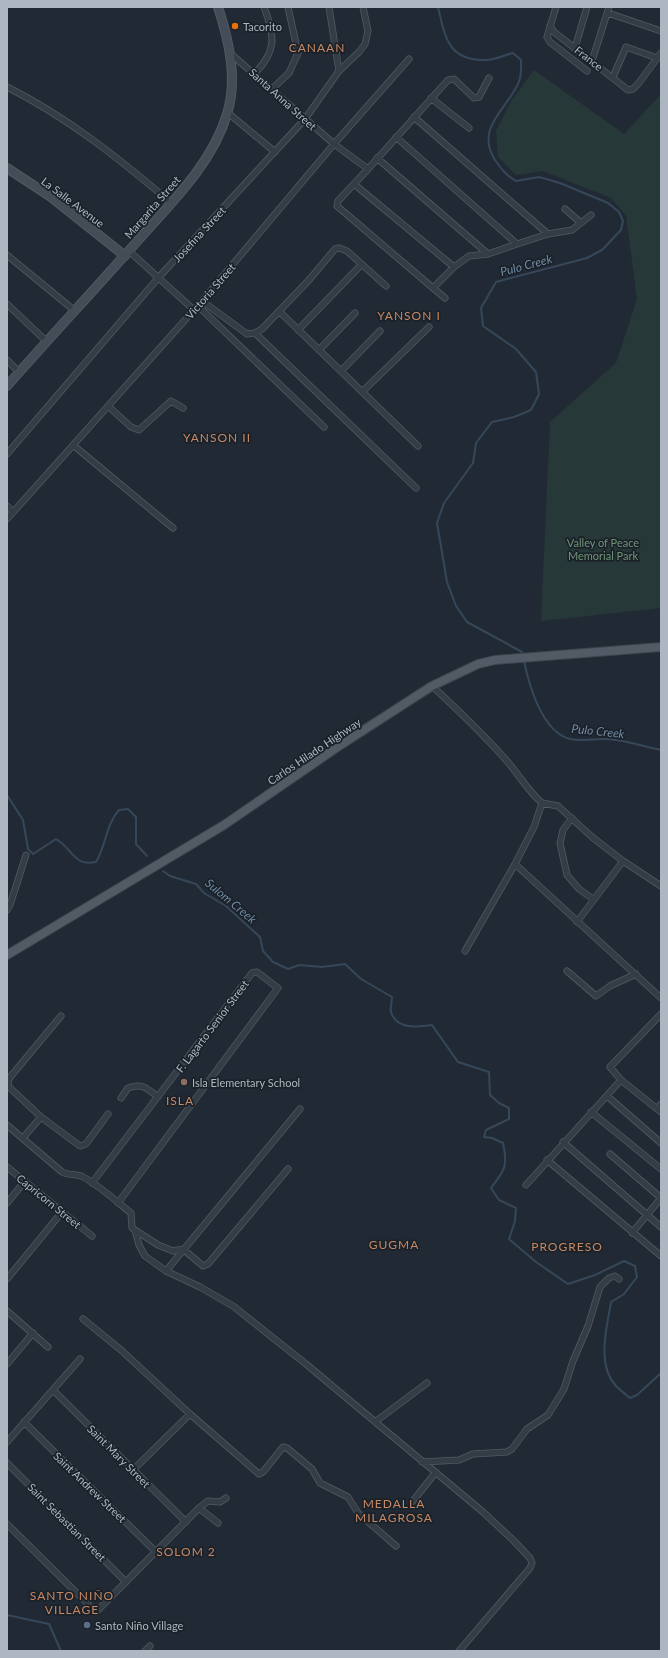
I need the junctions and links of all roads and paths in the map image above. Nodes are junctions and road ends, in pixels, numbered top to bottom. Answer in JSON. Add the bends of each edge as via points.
{"nodes":[{"id":1,"x":218,"y":7,"type":"edge"},
{"id":2,"x":264,"y":7,"type":"edge"},
{"id":3,"x":288,"y":7,"type":"edge"},
{"id":4,"x":329,"y":7,"type":"edge"},
{"id":5,"x":363,"y":7,"type":"edge"},
{"id":6,"x":556,"y":7,"type":"edge"},
{"id":7,"x":587,"y":7,"type":"edge"},
{"id":8,"x":609,"y":10,"type":"edge"},
{"id":9,"x":550,"y":26,"type":"junction"},
{"id":10,"x":661,"y":30,"type":"edge"},
{"id":11,"x":575,"y":48,"type":"junction"},
{"id":12,"x":231,"y":54,"type":"junction"},
{"id":13,"x":659,"y":56,"type":"edge"},
{"id":14,"x":409,"y":58,"type":"dead end"},
{"id":15,"x":592,"y":61,"type":"junction"},
{"id":16,"x":339,"y":71,"type":"junction"},
{"id":17,"x":587,"y":71,"type":"dead end"},
{"id":18,"x":255,"y":73,"type":"junction"},
{"id":19,"x":613,"y":77,"type":"junction"},
{"id":20,"x":489,"y":78,"type":"dead end"},
{"id":21,"x":7,"y":87,"type":"edge"},
{"id":22,"x":272,"y":89,"type":"junction"},
{"id":23,"x":431,"y":98,"type":"junction"},
{"id":24,"x":228,"y":113,"type":"junction"},
{"id":25,"x":414,"y":117,"type":"junction"},
{"id":26,"x":305,"y":119,"type":"junction"},
{"id":27,"x":469,"y":128,"type":"dead end"},
{"id":28,"x":396,"y":137,"type":"junction"},
{"id":29,"x":334,"y":144,"type":"junction"},
{"id":30,"x":275,"y":152,"type":"junction"},
{"id":31,"x":377,"y":158,"type":"junction"},
{"id":32,"x":7,"y":168,"type":"edge"},
{"id":33,"x":368,"y":169,"type":"junction"},
{"id":34,"x":354,"y":184,"type":"junction"},
{"id":35,"x":171,"y":203,"type":"junction"},
{"id":36,"x":565,"y":209,"type":"dead end"},
{"id":37,"x":591,"y":215,"type":"dead end"},
{"id":38,"x":581,"y":223,"type":"junction"},
{"id":39,"x":548,"y":234,"type":"junction"},
{"id":40,"x":517,"y":244,"type":"junction"},
{"id":41,"x":127,"y":253,"type":"junction"},
{"id":42,"x":488,"y":254,"type":"junction"},
{"id":43,"x":7,"y":255,"type":"edge"},
{"id":44,"x":362,"y":265,"type":"junction"},
{"id":45,"x":454,"y":267,"type":"junction"},
{"id":46,"x":159,"y":278,"type":"junction"},
{"id":47,"x":386,"y":286,"type":"dead end"},
{"id":48,"x":433,"y":288,"type":"junction"},
{"id":49,"x":445,"y":298,"type":"dead end"},
{"id":50,"x":7,"y":304,"type":"edge"},
{"id":51,"x":198,"y":306,"type":"junction"},
{"id":52,"x":74,"y":311,"type":"junction"},
{"id":53,"x":279,"y":311,"type":"junction"},
{"id":54,"x":355,"y":313,"type":"dead end"},
{"id":55,"x":429,"y":327,"type":"dead end"},
{"id":56,"x":298,"y":330,"type":"junction"},
{"id":57,"x":380,"y":331,"type":"dead end"},
{"id":58,"x":256,"y":333,"type":"junction"},
{"id":59,"x":46,"y":342,"type":"junction"},
{"id":60,"x":319,"y":350,"type":"junction"},
{"id":61,"x":7,"y":360,"type":"edge"},
{"id":62,"x":341,"y":371,"type":"junction"},
{"id":63,"x":19,"y":372,"type":"junction"},
{"id":64,"x":7,"y":386,"type":"edge"},
{"id":65,"x":363,"y":391,"type":"junction"},
{"id":66,"x":108,"y":406,"type":"junction"},
{"id":67,"x":183,"y":408,"type":"dead end"},
{"id":68,"x":324,"y":427,"type":"dead end"},
{"id":69,"x":73,"y":445,"type":"junction"},
{"id":70,"x":418,"y":446,"type":"dead end"},
{"id":71,"x":7,"y":454,"type":"edge"},
{"id":72,"x":416,"y":488,"type":"dead end"},
{"id":73,"x":7,"y":506,"type":"edge"},
{"id":74,"x":13,"y":512,"type":"junction"},
{"id":75,"x":7,"y":519,"type":"edge"},
{"id":76,"x":173,"y":528,"type":"dead end"},
{"id":77,"x":661,"y":647,"type":"edge"},
{"id":78,"x":432,"y":686,"type":"junction"},
{"id":79,"x":542,"y":803,"type":"junction"},
{"id":80,"x":572,"y":818,"type":"junction"},
{"id":81,"x":26,"y":854,"type":"dead end"},
{"id":82,"x":623,"y":861,"type":"junction"},
{"id":83,"x":516,"y":864,"type":"junction"},
{"id":84,"x":661,"y":886,"type":"edge"},
{"id":85,"x":593,"y":899,"type":"junction"},
{"id":86,"x":7,"y":910,"type":"edge"},
{"id":87,"x":577,"y":922,"type":"junction"},
{"id":88,"x":464,"y":951,"type":"dead end"},
{"id":89,"x":7,"y":955,"type":"edge"},
{"id":90,"x":567,"y":971,"type":"dead end"},
{"id":91,"x":636,"y":974,"type":"junction"},
{"id":92,"x":661,"y":998,"type":"edge"},
{"id":93,"x":661,"y":1014,"type":"edge"},
{"id":94,"x":61,"y":1016,"type":"dead end"},
{"id":95,"x":621,"y":1080,"type":"junction"},
{"id":96,"x":607,"y":1096,"type":"junction"},
{"id":97,"x":158,"y":1097,"type":"junction"},
{"id":98,"x":121,"y":1098,"type":"dead end"},
{"id":99,"x":661,"y":1104,"type":"edge"},
{"id":100,"x":300,"y":1109,"type":"dead end"},
{"id":101,"x":659,"y":1110,"type":"edge"},
{"id":102,"x":591,"y":1112,"type":"junction"},
{"id":103,"x":108,"y":1114,"type":"dead end"},
{"id":104,"x":41,"y":1117,"type":"junction"},
{"id":105,"x":7,"y":1125,"type":"edge"},
{"id":106,"x":23,"y":1138,"type":"junction"},
{"id":107,"x":563,"y":1142,"type":"junction"},
{"id":108,"x":661,"y":1143,"type":"edge"},
{"id":109,"x":610,"y":1154,"type":"dead end"},
{"id":110,"x":547,"y":1160,"type":"junction"},
{"id":111,"x":7,"y":1167,"type":"edge"},
{"id":112,"x":288,"y":1169,"type":"dead end"},
{"id":113,"x":661,"y":1169,"type":"edge"},
{"id":114,"x":25,"y":1181,"type":"junction"},
{"id":115,"x":92,"y":1183,"type":"junction"},
{"id":116,"x":526,"y":1185,"type":"dead end"},
{"id":117,"x":661,"y":1198,"type":"edge"},
{"id":118,"x":7,"y":1203,"type":"edge"},
{"id":119,"x":118,"y":1203,"type":"junction"},
{"id":120,"x":62,"y":1212,"type":"junction"},
{"id":121,"x":647,"y":1216,"type":"junction"},
{"id":122,"x":661,"y":1227,"type":"edge"},
{"id":123,"x":136,"y":1230,"type":"junction"},
{"id":124,"x":632,"y":1233,"type":"junction"},
{"id":125,"x":92,"y":1236,"type":"dead end"},
{"id":126,"x":183,"y":1249,"type":"junction"},
{"id":127,"x":661,"y":1256,"type":"edge"},
{"id":128,"x":166,"y":1271,"type":"junction"},
{"id":129,"x":7,"y":1279,"type":"edge"},
{"id":130,"x":619,"y":1279,"type":"dead end"},
{"id":131,"x":7,"y":1311,"type":"edge"},
{"id":132,"x":83,"y":1319,"type":"dead end"},
{"id":133,"x":33,"y":1333,"type":"junction"},
{"id":134,"x":48,"y":1347,"type":"dead end"},
{"id":135,"x":80,"y":1359,"type":"dead end"},
{"id":136,"x":7,"y":1364,"type":"edge"},
{"id":137,"x":427,"y":1383,"type":"dead end"},
{"id":138,"x":53,"y":1390,"type":"junction"},
{"id":139,"x":190,"y":1414,"type":"junction"},
{"id":140,"x":24,"y":1422,"type":"junction"},
{"id":141,"x":375,"y":1422,"type":"junction"},
{"id":142,"x":7,"y":1442,"type":"edge"},
{"id":143,"x":422,"y":1462,"type":"junction"},
{"id":144,"x":7,"y":1463,"type":"edge"},
{"id":145,"x":133,"y":1470,"type":"junction"},
{"id":146,"x":436,"y":1472,"type":"junction"},
{"id":147,"x":226,"y":1498,"type":"dead end"},
{"id":148,"x":413,"y":1501,"type":"dead end"},
{"id":149,"x":199,"y":1508,"type":"junction"},
{"id":150,"x":186,"y":1522,"type":"junction"},
{"id":151,"x":218,"y":1523,"type":"dead end"},
{"id":152,"x":7,"y":1524,"type":"edge"},
{"id":153,"x":396,"y":1546,"type":"dead end"},
{"id":154,"x":156,"y":1552,"type":"junction"},
{"id":155,"x":126,"y":1582,"type":"junction"},
{"id":156,"x":150,"y":1646,"type":"dead end"},
{"id":157,"x":145,"y":1651,"type":"edge"},
{"id":158,"x":459,"y":1651,"type":"edge"}],
"edges":[{"from":1,"to":12,"type":"street","name":"Margarita Street"},
{"from":2,"to":18,"type":"street","via":[[272,43],[271,53]]},
{"from":3,"to":22,"type":"street","via":[[298,53],[289,73]]},
{"from":4,"to":16,"type":"street"},
{"from":5,"to":16,"type":"street","name":"Josefina Street","via":[[368,31],[365,44]]},
{"from":6,"to":9,"type":"street"},
{"from":7,"to":11,"type":"street"},
{"from":8,"to":10,"type":"street"},
{"from":8,"to":15,"type":"street"},
{"from":9,"to":11,"type":"street","name":"France"},
{"from":9,"to":17,"type":"street","via":[[546,33],[550,42]]},
{"from":11,"to":15,"type":"street","name":"France"},
{"from":12,"to":18,"type":"street","name":"Santa Anna Street"},
{"from":12,"to":24,"type":"street","name":"Margarita Street"},
{"from":13,"to":19,"type":"street","via":[[626,47]]},
{"from":13,"to":19,"type":"street","name":"France","via":[[633,89],[628,90]]},
{"from":14,"to":29,"type":"street","name":"Victoria Street"},
{"from":15,"to":19,"type":"street","name":"France"},
{"from":16,"to":26,"type":"street","name":"Josefina Street"},
{"from":18,"to":22,"type":"street","name":"Santa Anna Street"},
{"from":20,"to":23,"type":"street","via":[[477,98],[451,79]]},
{"from":21,"to":35,"type":"street","via":[[62,118],[94,140]]},
{"from":22,"to":26,"type":"street","name":"Santa Anna Street"},
{"from":23,"to":25,"type":"street"},
{"from":23,"to":27,"type":"street"},
{"from":24,"to":30,"type":"street"},
{"from":24,"to":35,"type":"street","name":"Margarita Street","via":[[218,138],[198,170]]},
{"from":25,"to":28,"type":"street"},
{"from":25,"to":39,"type":"street"},
{"from":26,"to":29,"type":"street","name":"Santa Anna Street"},
{"from":26,"to":30,"type":"street","name":"Josefina Street"},
{"from":28,"to":31,"type":"street"},
{"from":28,"to":40,"type":"street"},
{"from":29,"to":33,"type":"street","name":"Santa Anna Street"},
{"from":29,"to":51,"type":"street","name":"Victoria Street"},
{"from":30,"to":46,"type":"street","name":"Josefina Street"},
{"from":31,"to":33,"type":"street"},
{"from":31,"to":42,"type":"street"},
{"from":32,"to":41,"type":"street","name":"La Salle Avenue","via":[[51,196]]},
{"from":33,"to":34,"type":"street"},
{"from":34,"to":45,"type":"street"},
{"from":34,"to":48,"type":"street","via":[[338,201],[337,206]]},
{"from":35,"to":41,"type":"street","name":"Margarita Street"},
{"from":36,"to":38,"type":"street"},
{"from":37,"to":38,"type":"street"},
{"from":38,"to":39,"type":"street","via":[[572,230]]},
{"from":39,"to":40,"type":"street"},
{"from":40,"to":42,"type":"street"},
{"from":41,"to":46,"type":"street"},
{"from":41,"to":52,"type":"street","name":"Margarita Street"},
{"from":42,"to":45,"type":"street","via":[[469,256]]},
{"from":43,"to":52,"type":"street"},
{"from":44,"to":47,"type":"street"},
{"from":44,"to":53,"type":"street","via":[[347,250],[335,249],[310,280]]},
{"from":44,"to":56,"type":"street"},
{"from":45,"to":48,"type":"street"},
{"from":46,"to":51,"type":"street"},
{"from":46,"to":71,"type":"street","name":"Josefina Street"},
{"from":48,"to":49,"type":"street"},
{"from":50,"to":59,"type":"street"},
{"from":51,"to":58,"type":"street","via":[[247,334]]},
{"from":51,"to":66,"type":"street","name":"Victoria Street"},
{"from":51,"to":68,"type":"street"},
{"from":52,"to":59,"type":"street","name":"Margarita Street"},
{"from":53,"to":56,"type":"street"},
{"from":53,"to":58,"type":"street"},
{"from":54,"to":60,"type":"street"},
{"from":55,"to":65,"type":"street"},
{"from":56,"to":60,"type":"street"},
{"from":57,"to":62,"type":"street"},
{"from":58,"to":72,"type":"street"},
{"from":59,"to":63,"type":"street","name":"Margarita Street"},
{"from":60,"to":62,"type":"street"},
{"from":61,"to":63,"type":"street"},
{"from":62,"to":65,"type":"street"},
{"from":63,"to":64,"type":"street","name":"Margarita Street"},
{"from":65,"to":70,"type":"street"},
{"from":66,"to":67,"type":"street","via":[[131,427],[139,430],[172,401]]},
{"from":66,"to":69,"type":"street","name":"Victoria Street"},
{"from":69,"to":74,"type":"street","name":"Victoria Street"},
{"from":69,"to":76,"type":"street"},
{"from":73,"to":74,"type":"street"},
{"from":74,"to":75,"type":"street","name":"Victoria Street"},
{"from":77,"to":78,"type":"main road","name":"Carlos Hilado Highway","via":[[513,658],[478,664]]},
{"from":78,"to":79,"type":"street","via":[[480,732],[519,774],[531,794]]},
{"from":78,"to":89,"type":"main road","name":"Carlos Hilado Highway","via":[[224,825]]},
{"from":79,"to":80,"type":"street","via":[[558,806]]},
{"from":79,"to":83,"type":"street","via":[[534,827]]},
{"from":80,"to":82,"type":"street"},
{"from":80,"to":85,"type":"street","via":[[563,830],[560,842],[567,876]]},
{"from":81,"to":86,"type":"street"},
{"from":82,"to":84,"type":"street"},
{"from":82,"to":85,"type":"street"},
{"from":83,"to":87,"type":"street"},
{"from":83,"to":88,"type":"street"},
{"from":85,"to":87,"type":"street"},
{"from":87,"to":91,"type":"street"},
{"from":90,"to":91,"type":"street","via":[[596,996]]},
{"from":91,"to":92,"type":"street"},
{"from":93,"to":95,"type":"street","via":[[611,1064],[612,1071]]},
{"from":94,"to":104,"type":"street","via":[[8,1082],[9,1087]]},
{"from":95,"to":96,"type":"street"},
{"from":95,"to":101,"type":"street"},
{"from":96,"to":102,"type":"street"},
{"from":96,"to":108,"type":"street"},
{"from":97,"to":98,"type":"street","via":[[140,1085],[128,1088]]},
{"from":97,"to":115,"type":"street","name":"F. Lagarto Senior Street"},
{"from":97,"to":119,"type":"street","name":"F. Lagarto Senior Street","via":[[252,973],[257,972],[278,988]]},
{"from":99,"to":101,"type":"street"},
{"from":100,"to":126,"type":"street"},
{"from":102,"to":107,"type":"street"},
{"from":102,"to":113,"type":"street"},
{"from":103,"to":104,"type":"street","via":[[82,1146]]},
{"from":104,"to":106,"type":"street"},
{"from":105,"to":106,"type":"street"},
{"from":106,"to":115,"type":"street","via":[[66,1174],[79,1176]]},
{"from":107,"to":110,"type":"street"},
{"from":107,"to":121,"type":"street"},
{"from":109,"to":117,"type":"street"},
{"from":110,"to":116,"type":"street"},
{"from":110,"to":124,"type":"street"},
{"from":111,"to":114,"type":"street","name":"Capricorn Street"},
{"from":112,"to":126,"type":"street","via":[[206,1265],[201,1264]]},
{"from":114,"to":118,"type":"street"},
{"from":114,"to":120,"type":"street","name":"Capricorn Street"},
{"from":115,"to":119,"type":"street"},
{"from":117,"to":121,"type":"street"},
{"from":119,"to":123,"type":"street","via":[[131,1213],[132,1228]]},
{"from":120,"to":125,"type":"street","name":"Capricorn Street"},
{"from":120,"to":129,"type":"street"},
{"from":121,"to":122,"type":"street"},
{"from":121,"to":124,"type":"street"},
{"from":123,"to":126,"type":"street","via":[[167,1249]]},
{"from":123,"to":128,"type":"street","via":[[145,1256]]},
{"from":124,"to":127,"type":"street"},
{"from":126,"to":128,"type":"street"},
{"from":128,"to":141,"type":"street","via":[[233,1306]]},
{"from":130,"to":143,"type":"street","via":[[615,1276],[609,1278],[600,1287],[588,1326],[558,1401],[548,1415],[527,1429],[512,1449],[507,1452],[473,1454],[459,1460]]},
{"from":131,"to":133,"type":"street"},
{"from":132,"to":139,"type":"street","via":[[121,1350]]},
{"from":133,"to":134,"type":"street"},
{"from":133,"to":136,"type":"street"},
{"from":135,"to":138,"type":"street"},
{"from":137,"to":141,"type":"street"},
{"from":138,"to":140,"type":"street"},
{"from":138,"to":145,"type":"street","name":"Saint Mary Street"},
{"from":139,"to":145,"type":"street"},
{"from":139,"to":153,"type":"street","via":[[259,1474],[283,1447],[287,1448],[312,1469],[320,1483],[348,1497],[358,1513]]},
{"from":140,"to":142,"type":"street"},
{"from":140,"to":154,"type":"street","name":"Saint Andrew Street"},
{"from":141,"to":143,"type":"street"},
{"from":143,"to":146,"type":"street"},
{"from":144,"to":155,"type":"street","name":"Saint Sebastian Street"},
{"from":145,"to":150,"type":"street","name":"Saint Mary Street"},
{"from":146,"to":148,"type":"street"},
{"from":146,"to":158,"type":"street","via":[[514,1541],[532,1563]]},
{"from":147,"to":149,"type":"street","via":[[220,1502],[208,1501]]},
{"from":149,"to":150,"type":"street"},
{"from":149,"to":151,"type":"street"},
{"from":150,"to":154,"type":"street"},
{"from":152,"to":155,"type":"street","via":[[96,1612]]},
{"from":154,"to":155,"type":"street"},
{"from":156,"to":157,"type":"street"}]}
